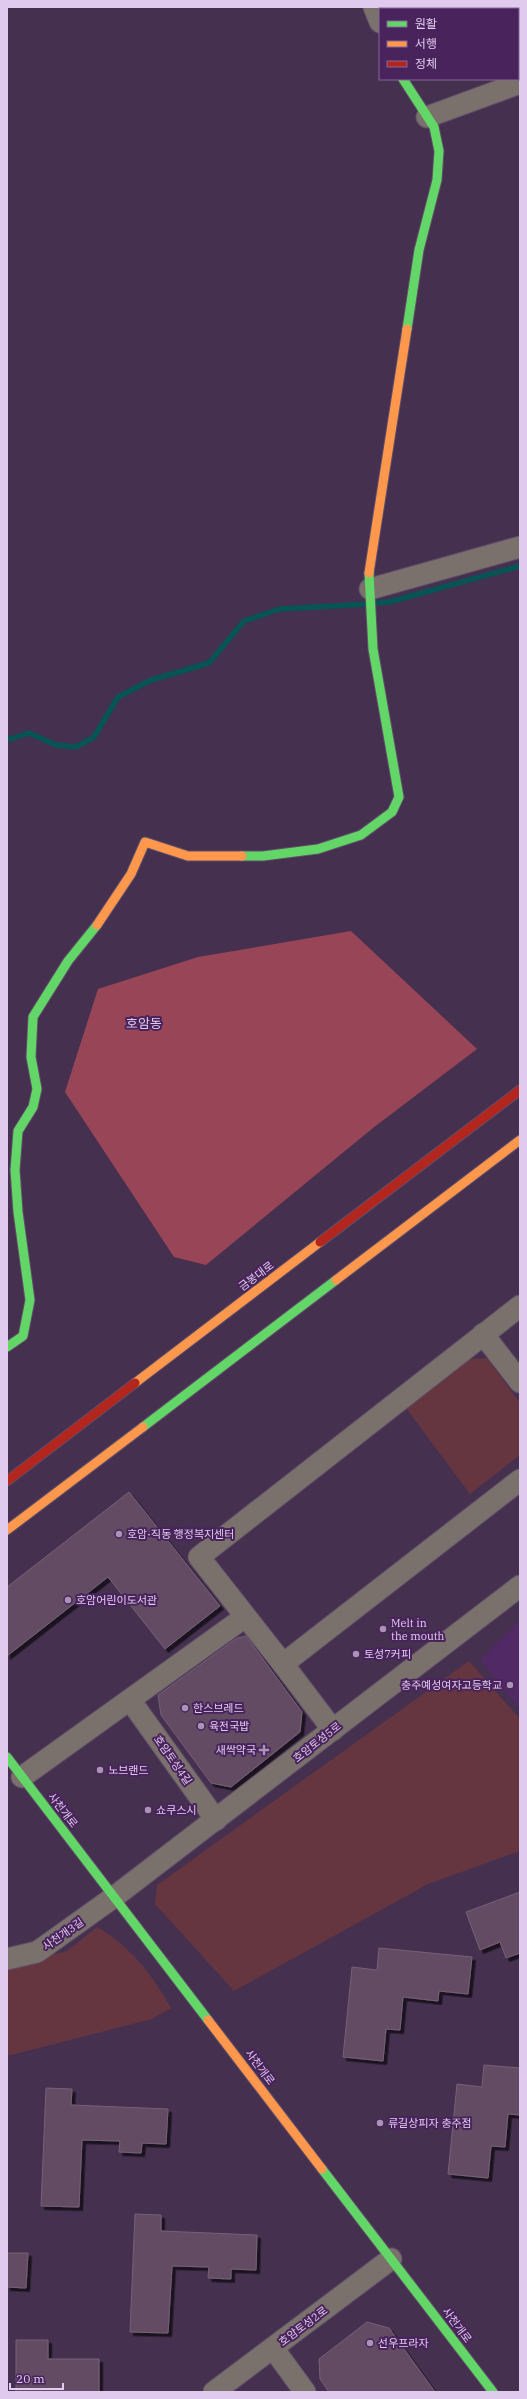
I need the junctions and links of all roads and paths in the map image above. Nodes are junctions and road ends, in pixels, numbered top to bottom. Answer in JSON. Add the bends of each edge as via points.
{"nodes":[{"id":1,"x":374,"y":7,"type":"edge"},
{"id":2,"x":379,"y":20,"type":"edge"},
{"id":3,"x":403,"y":80,"type":"edge"},
{"id":4,"x":520,"y":83,"type":"edge"},
{"id":5,"x":427,"y":117,"type":"junction"},
{"id":6,"x":520,"y":548,"type":"edge"},
{"id":7,"x":370,"y":589,"type":"junction"},
{"id":8,"x":520,"y":1090,"type":"edge"},
{"id":9,"x":520,"y":1140,"type":"edge"},
{"id":10,"x":520,"y":1306,"type":"edge"},
{"id":11,"x":483,"y":1334,"type":"junction"},
{"id":12,"x":7,"y":1346,"type":"edge"},
{"id":13,"x":520,"y":1382,"type":"edge"},
{"id":14,"x":520,"y":1480,"type":"edge"},
{"id":15,"x":7,"y":1481,"type":"edge"},
{"id":16,"x":7,"y":1530,"type":"edge"},
{"id":17,"x":520,"y":1586,"type":"edge"},
{"id":18,"x":245,"y":1617,"type":"junction"},
{"id":19,"x":282,"y":1664,"type":"junction"},
{"id":20,"x":130,"y":1700,"type":"junction"},
{"id":21,"x":333,"y":1730,"type":"junction"},
{"id":22,"x":7,"y":1757,"type":"edge"},
{"id":23,"x":22,"y":1777,"type":"junction"},
{"id":24,"x":216,"y":1820,"type":"junction"},
{"id":25,"x":114,"y":1897,"type":"junction"},
{"id":26,"x":9,"y":1956,"type":"edge"},
{"id":27,"x":391,"y":2258,"type":"junction"},
{"id":28,"x":273,"y":2348,"type":"junction"},
{"id":29,"x":214,"y":2392,"type":"edge"},
{"id":30,"x":305,"y":2392,"type":"edge"},
{"id":31,"x":493,"y":2392,"type":"edge"}],
"edges":[{"from":1,"to":2,"type":"street"},
{"from":3,"to":5,"type":"street"},
{"from":4,"to":5,"type":"street"},
{"from":5,"to":7,"type":"street","via":[[434,127],[439,151],[437,180],[419,250],[369,574]]},
{"from":6,"to":7,"type":"street"},
{"from":7,"to":12,"type":"street","via":[[370,618],[398,797],[392,812],[361,835],[310,850],[263,856],[188,856],[145,842],[131,874],[110,908],[68,961],[33,1017],[31,1057],[37,1089],[33,1107],[18,1131],[15,1170],[30,1300],[23,1336]]},
{"from":8,"to":15,"type":"street","name":"금봉대로"},
{"from":9,"to":16,"type":"street"},
{"from":10,"to":11,"type":"street"},
{"from":11,"to":13,"type":"street"},
{"from":11,"to":18,"type":"street","via":[[199,1557]]},
{"from":14,"to":19,"type":"street"},
{"from":17,"to":21,"type":"street","name":"호암토성5로"},
{"from":18,"to":19,"type":"street"},
{"from":18,"to":20,"type":"street"},
{"from":19,"to":21,"type":"street"},
{"from":20,"to":23,"type":"street"},
{"from":20,"to":24,"type":"street","name":"호암토성4길"},
{"from":21,"to":24,"type":"street","name":"호암토성5로"},
{"from":22,"to":23,"type":"street","name":"사천개로"},
{"from":23,"to":25,"type":"street","name":"사천개로"},
{"from":24,"to":25,"type":"street","name":"호암토성5로"},
{"from":25,"to":26,"type":"street","name":"사천개3길","via":[[36,1952]]},
{"from":25,"to":27,"type":"street","name":"사천개로"},
{"from":27,"to":28,"type":"street","name":"호암토성2로"},
{"from":27,"to":31,"type":"street","name":"사천개로"},
{"from":28,"to":29,"type":"street","name":"호암토성2로"},
{"from":28,"to":30,"type":"street"}]}
